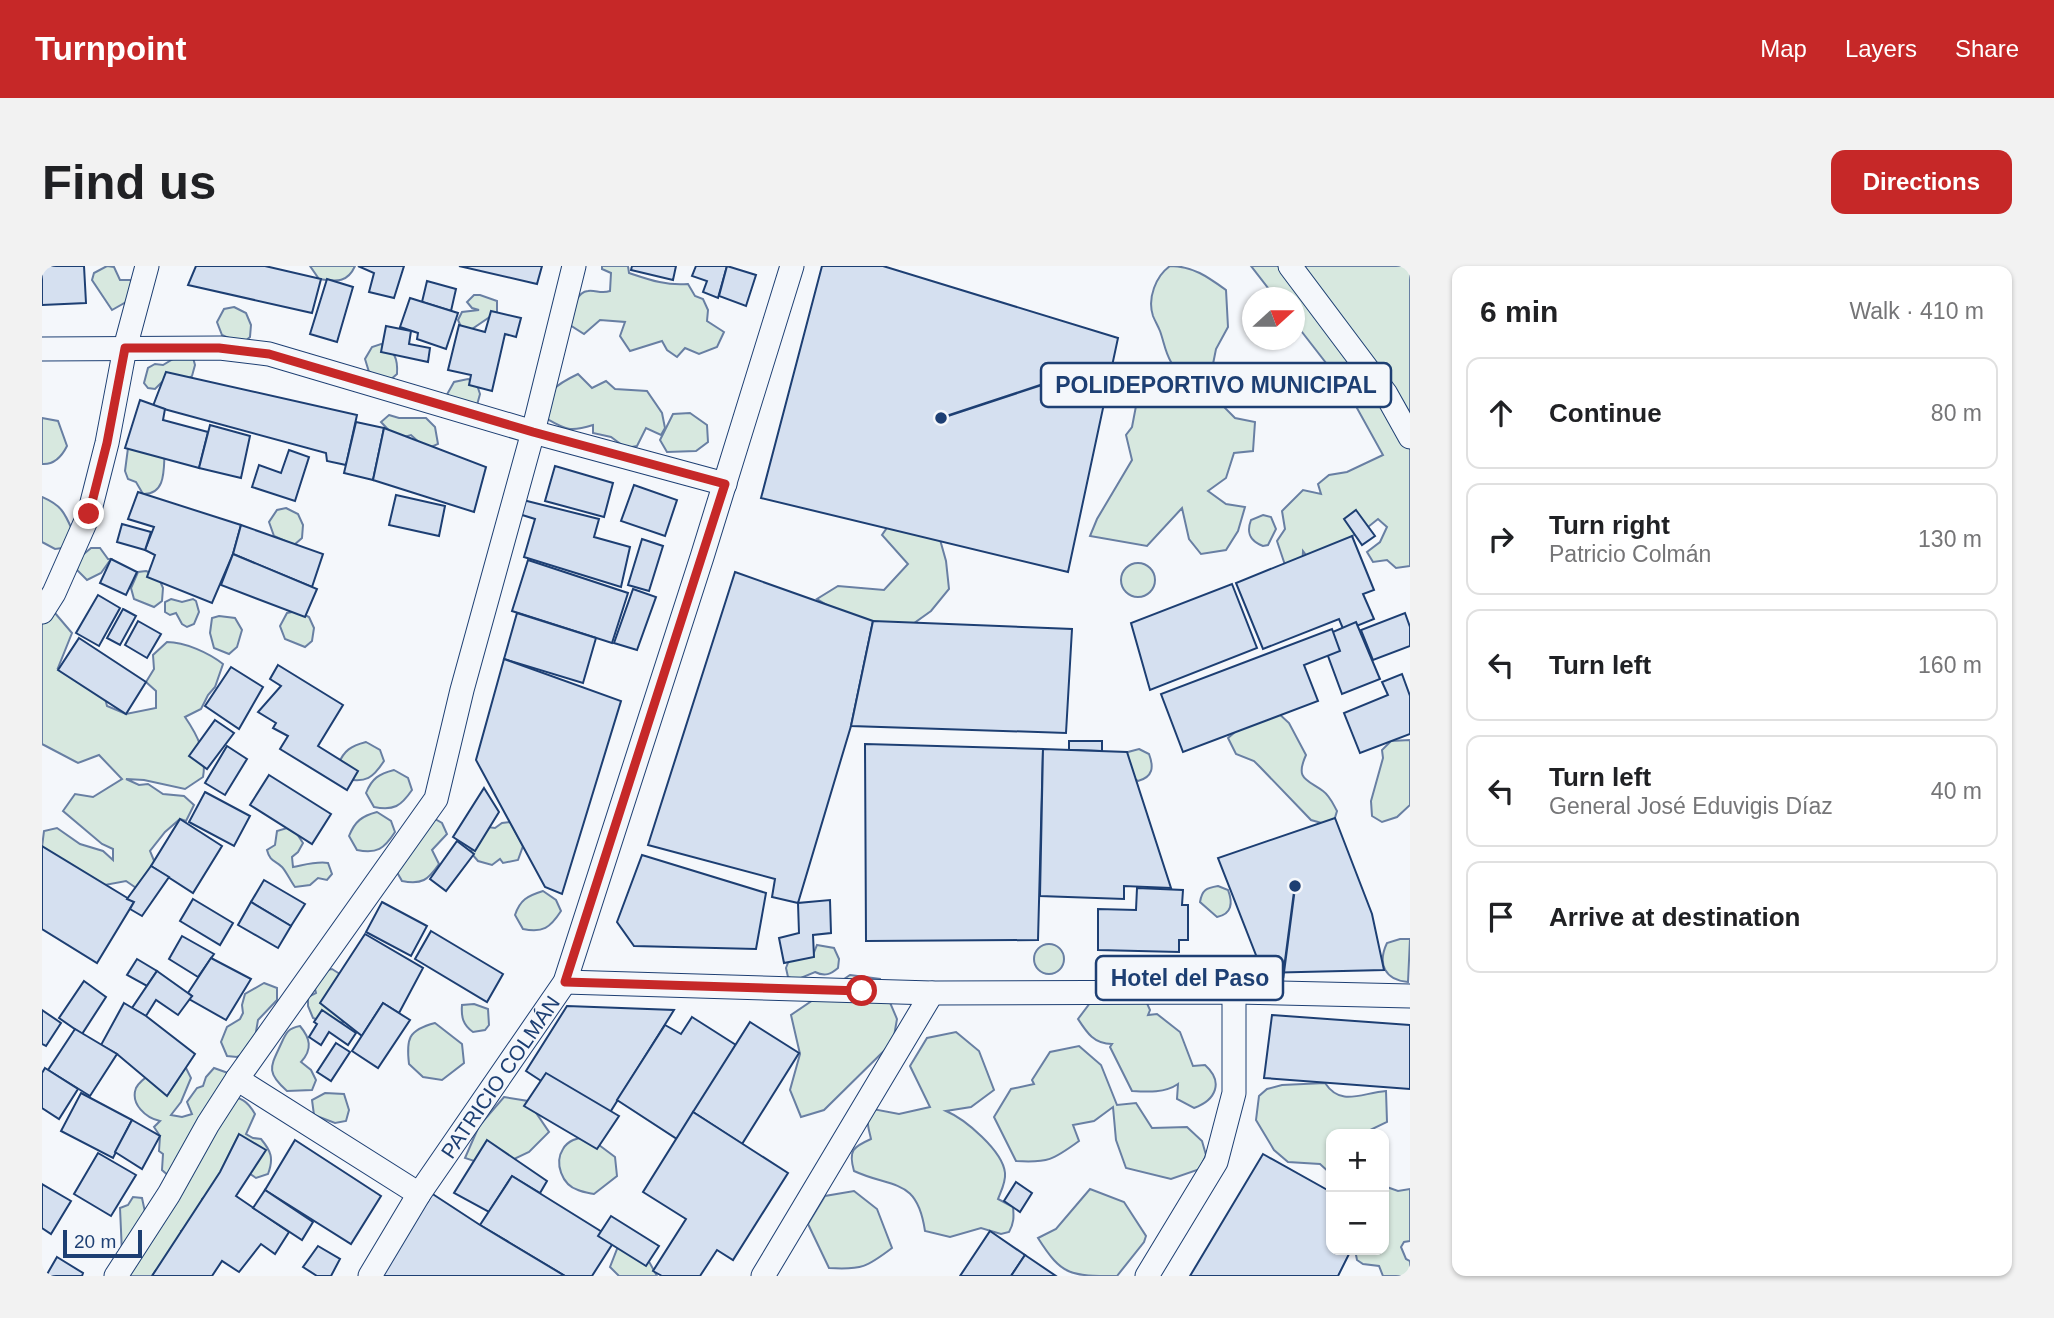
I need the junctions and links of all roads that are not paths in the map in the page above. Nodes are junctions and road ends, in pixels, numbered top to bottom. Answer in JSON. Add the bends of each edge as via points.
{"nodes":[{"id":1,"x":147,"y":266,"type":"edge"},
{"id":2,"x":574,"y":266,"type":"edge"},
{"id":3,"x":792,"y":266,"type":"edge"},
{"id":4,"x":1290,"y":266,"type":"edge"},
{"id":5,"x":125,"y":348,"type":"junction"},
{"id":6,"x":42,"y":349,"type":"edge"},
{"id":7,"x":533,"y":432,"type":"junction"},
{"id":8,"x":1410,"y":437,"type":"edge"},
{"id":9,"x":725,"y":484,"type":"junction"},
{"id":10,"x":42,"y":611,"type":"edge"},
{"id":11,"x":565,"y":982,"type":"junction"},
{"id":12,"x":1234,"y":992,"type":"junction"},
{"id":13,"x":932,"y":993,"type":"junction"},
{"id":14,"x":1410,"y":996,"type":"edge"},
{"id":15,"x":237,"y":1079,"type":"junction"},
{"id":16,"x":419,"y":1194,"type":"junction"},
{"id":17,"x":116,"y":1276,"type":"edge"},
{"id":18,"x":370,"y":1276,"type":"edge"},
{"id":19,"x":763,"y":1276,"type":"edge"},
{"id":20,"x":1147,"y":1276,"type":"edge"}],
"edges":[{"from":1,"to":5,"type":"street"},
{"from":2,"to":7,"type":"street"},
{"from":3,"to":9,"type":"street","name":"PATRICIO COLMÁN"},
{"from":4,"to":8,"type":"street","via":[[1386,394]]},
{"from":5,"to":6,"type":"street"},
{"from":5,"to":7,"type":"street","via":[[219,348],[269,354]]},
{"from":5,"to":10,"type":"street","via":[[89,514]]},
{"from":7,"to":9,"type":"street"},
{"from":7,"to":15,"type":"street","via":[[436,799]]},
{"from":9,"to":11,"type":"street","name":"PATRICIO COLMÁN"},
{"from":11,"to":13,"type":"street"},
{"from":11,"to":16,"type":"street","name":"PATRICIO COLMÁN"},
{"from":12,"to":13,"type":"street"},
{"from":12,"to":14,"type":"street"},
{"from":12,"to":20,"type":"street","via":[[1234,1093],[1216,1162]]},
{"from":13,"to":19,"type":"street"},
{"from":15,"to":16,"type":"street"},
{"from":15,"to":17,"type":"street"},
{"from":16,"to":18,"type":"street","name":"PATRICIO COLMÁN"}]}
